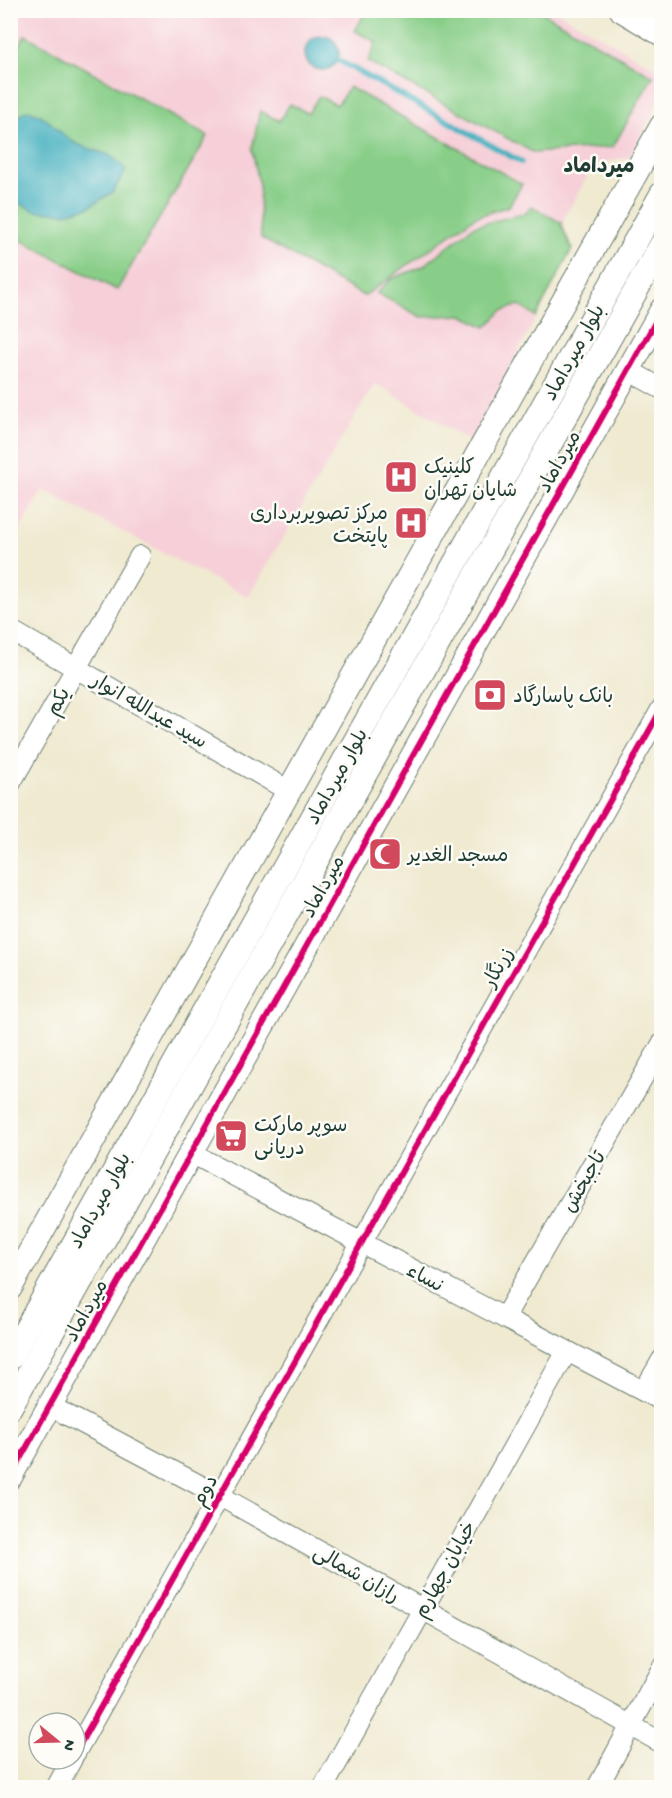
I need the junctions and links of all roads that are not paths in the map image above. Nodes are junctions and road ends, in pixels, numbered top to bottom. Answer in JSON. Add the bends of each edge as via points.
{"nodes":[{"id":1,"x":622,"y":10,"type":"edge"},
{"id":2,"x":662,"y":34,"type":"edge"},
{"id":3,"x":662,"y":126,"type":"edge"},
{"id":4,"x":662,"y":194,"type":"edge"},
{"id":5,"x":662,"y":244,"type":"edge"},
{"id":6,"x":662,"y":310,"type":"edge"},
{"id":7,"x":628,"y":370,"type":"junction"},
{"id":8,"x":662,"y":389,"type":"edge"},
{"id":9,"x":549,"y":512,"type":"junction"},
{"id":10,"x":492,"y":546,"type":"junction"},
{"id":11,"x":140,"y":556,"type":"dead end"},
{"id":12,"x":10,"y":630,"type":"edge"},
{"id":13,"x":76,"y":668,"type":"junction"},
{"id":14,"x":662,"y":708,"type":"edge"},
{"id":15,"x":10,"y":784,"type":"edge"},
{"id":16,"x":289,"y":791,"type":"junction"},
{"id":17,"x":662,"y":1044,"type":"edge"},
{"id":18,"x":191,"y":1153,"type":"junction"},
{"id":19,"x":362,"y":1242,"type":"junction"},
{"id":20,"x":10,"y":1288,"type":"edge"},
{"id":21,"x":504,"y":1318,"type":"junction"},
{"id":22,"x":567,"y":1351,"type":"junction"},
{"id":23,"x":10,"y":1358,"type":"edge"},
{"id":24,"x":662,"y":1360,"type":"edge"},
{"id":25,"x":644,"y":1391,"type":"junction"},
{"id":26,"x":662,"y":1401,"type":"edge"},
{"id":27,"x":50,"y":1406,"type":"junction"},
{"id":28,"x":10,"y":1407,"type":"edge"},
{"id":29,"x":10,"y":1477,"type":"edge"},
{"id":30,"x":220,"y":1496,"type":"junction"},
{"id":31,"x":421,"y":1610,"type":"junction"},
{"id":32,"x":662,"y":1668,"type":"edge"},
{"id":33,"x":630,"y":1725,"type":"junction"},
{"id":34,"x":87,"y":1732,"type":"edge"},
{"id":35,"x":662,"y":1743,"type":"edge"},
{"id":36,"x":65,"y":1771,"type":"edge"},
{"id":37,"x":56,"y":1788,"type":"edge"},
{"id":38,"x":323,"y":1788,"type":"edge"},
{"id":39,"x":597,"y":1788,"type":"edge"}],
"edges":[{"from":1,"to":2,"type":"main road"},
{"from":3,"to":16,"type":"main road"},
{"from":4,"to":23,"type":"main road","name":"بلوار میرداماد"},
{"from":5,"to":10,"type":"main road","name":"بلوار میرداماد"},
{"from":6,"to":7,"type":"main road","name":"میرداماد"},
{"from":7,"to":8,"type":"street"},
{"from":7,"to":9,"type":"main road","name":"میرداماد"},
{"from":9,"to":10,"type":"main road"},
{"from":9,"to":18,"type":"main road","name":"میرداماد"},
{"from":10,"to":28,"type":"main road","name":"بلوار میرداماد"},
{"from":11,"to":13,"type":"street","name":"یکم"},
{"from":12,"to":13,"type":"street","name":"سید عبدالله انوار"},
{"from":13,"to":15,"type":"street","name":"یکم"},
{"from":13,"to":16,"type":"street","name":"سید عبدالله انوار"},
{"from":14,"to":19,"type":"street","name":"زرنگار"},
{"from":16,"to":20,"type":"main road"},
{"from":17,"to":21,"type":"street","name":"تاجبخش"},
{"from":18,"to":19,"type":"street","name":"نساء"},
{"from":18,"to":27,"type":"main road","name":"میرداماد"},
{"from":19,"to":21,"type":"street","name":"نساء"},
{"from":19,"to":30,"type":"street","name":"دوم"},
{"from":21,"to":22,"type":"street","name":"نساء"},
{"from":22,"to":25,"type":"street","name":"نساء"},
{"from":22,"to":31,"type":"street","name":"خیابان چهارم"},
{"from":24,"to":25,"type":"street"},
{"from":25,"to":26,"type":"street","name":"نساء"},
{"from":27,"to":29,"type":"main road","name":"میرداماد"},
{"from":27,"to":30,"type":"street","name":"رازان شمالی"},
{"from":30,"to":31,"type":"street","name":"رازان شمالی"},
{"from":30,"to":34,"type":"street","name":"دوم"},
{"from":31,"to":33,"type":"street","name":"رازان شمالی"},
{"from":31,"to":38,"type":"street","name":"خیابان چهارم"},
{"from":32,"to":33,"type":"street"},
{"from":33,"to":35,"type":"street","name":"رازان شمالی"},
{"from":33,"to":39,"type":"street"},
{"from":36,"to":37,"type":"street"}]}
